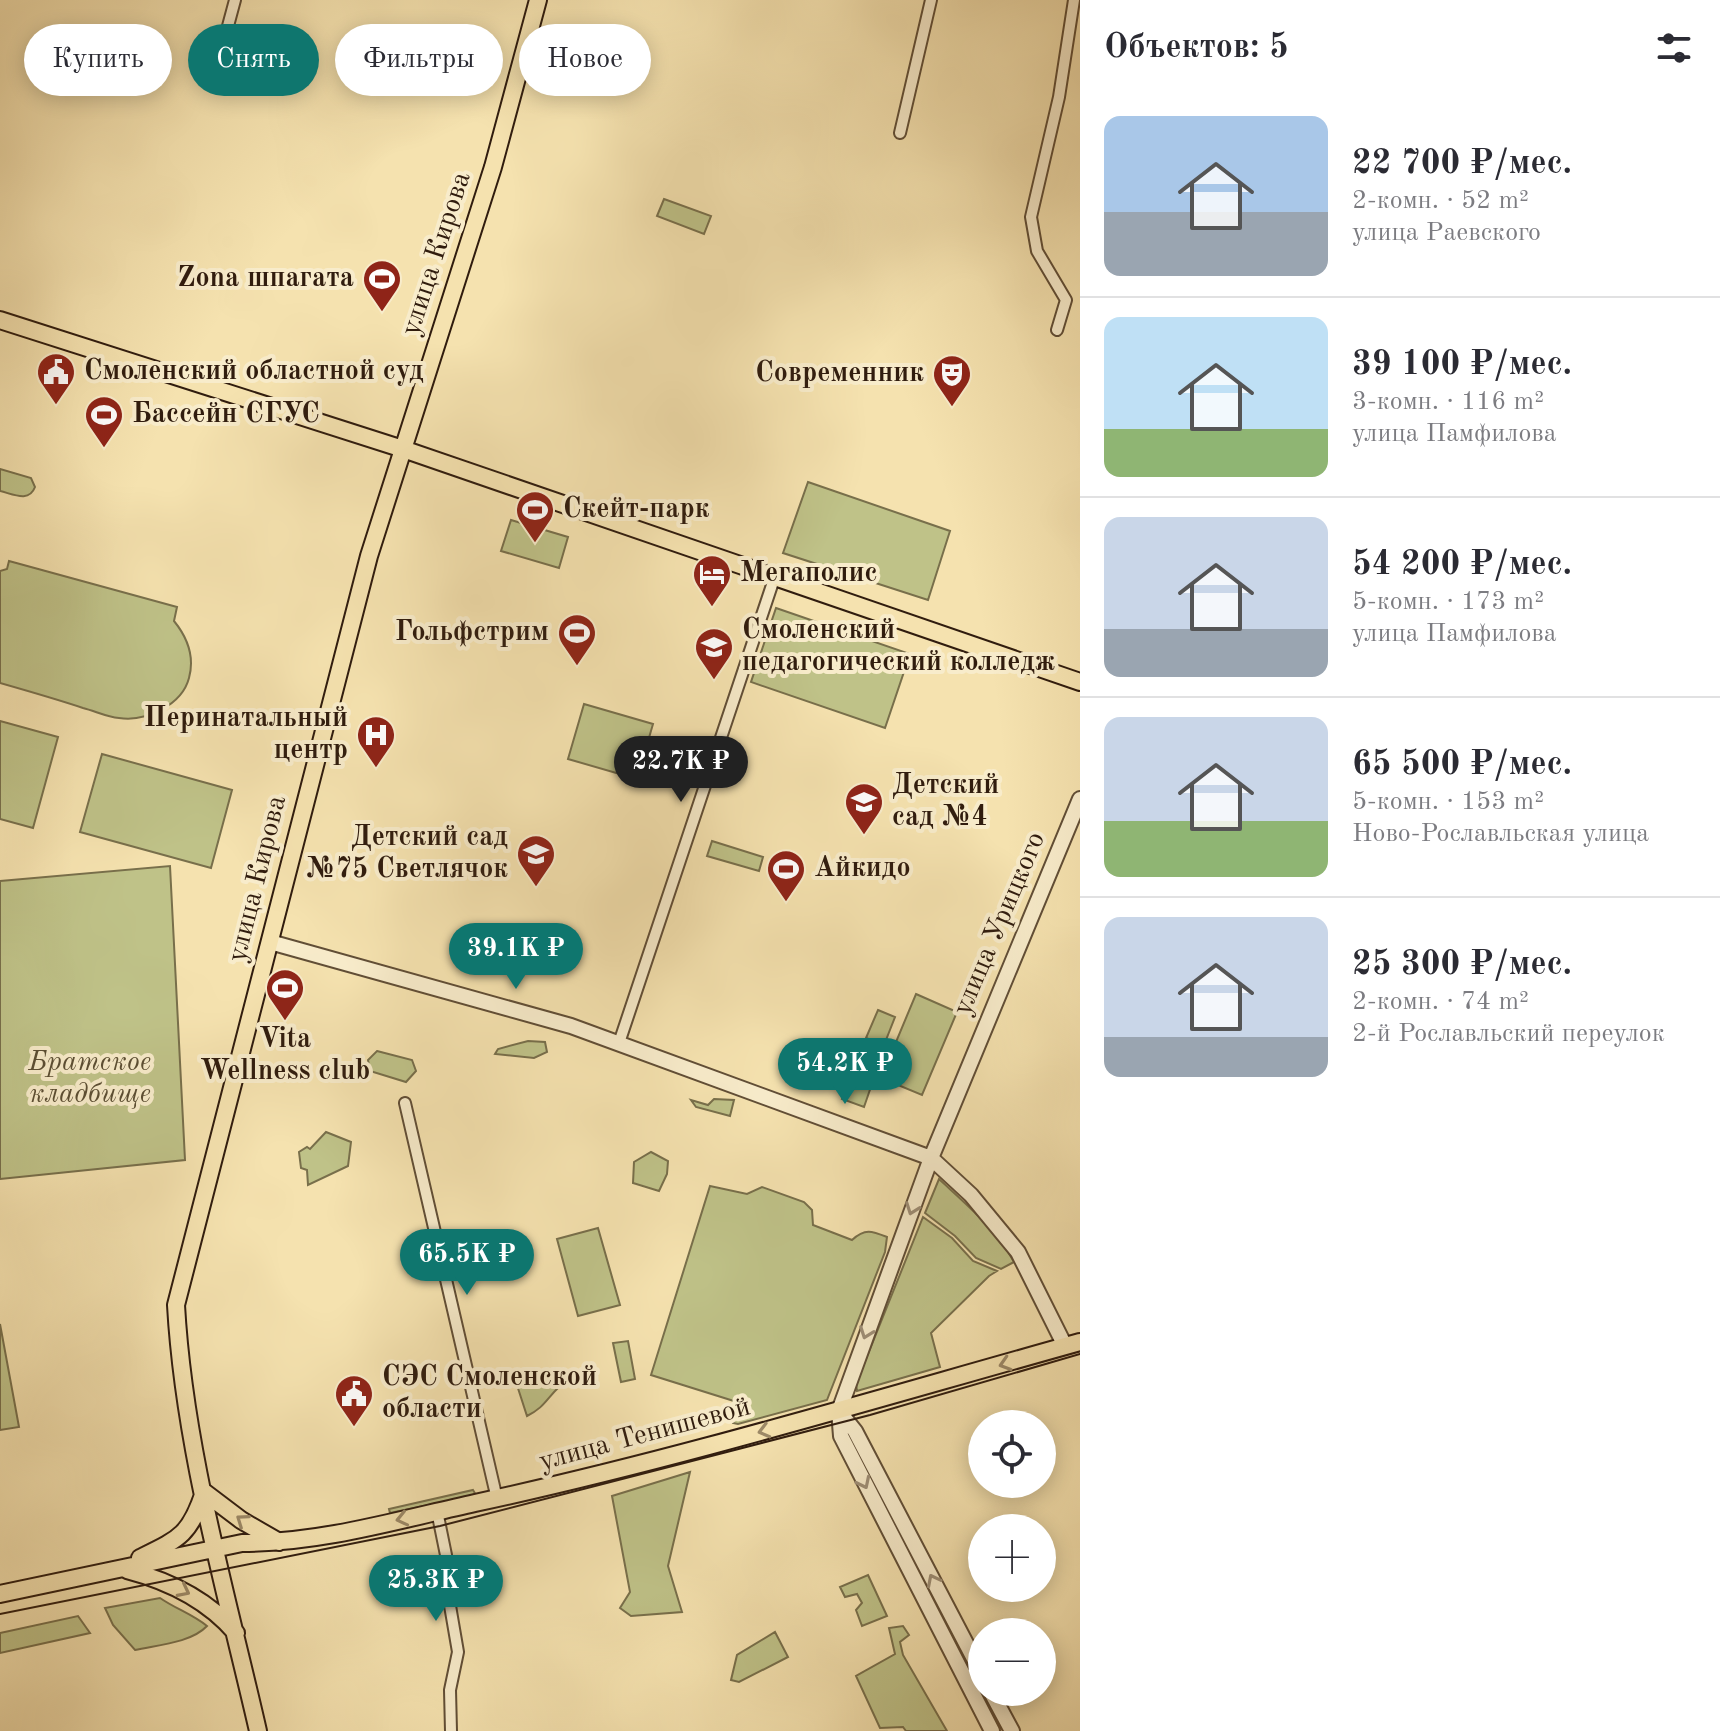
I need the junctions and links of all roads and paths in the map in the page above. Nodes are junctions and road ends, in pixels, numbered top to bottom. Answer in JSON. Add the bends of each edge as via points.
{"nodes":[{"id":1,"x":235,"y":0,"type":"edge"},
{"id":2,"x":538,"y":0,"type":"edge"},
{"id":3,"x":931,"y":0,"type":"edge"},
{"id":4,"x":1074,"y":0,"type":"edge"},
{"id":5,"x":229,"y":24,"type":"edge"},
{"id":6,"x":900,"y":133,"type":"dead end"},
{"id":7,"x":0,"y":320,"type":"edge"},
{"id":8,"x":1057,"y":330,"type":"dead end"},
{"id":9,"x":403,"y":449,"type":"junction"},
{"id":10,"x":775,"y":576,"type":"junction"},
{"id":11,"x":1080,"y":682,"type":"edge"},
{"id":12,"x":1080,"y":799,"type":"edge"},
{"id":13,"x":270,"y":942,"type":"junction"},
{"id":14,"x":619,"y":1043,"type":"junction"},
{"id":15,"x":405,"y":1103,"type":"dead end"},
{"id":16,"x":931,"y":1158,"type":"junction"},
{"id":17,"x":1072,"y":1344,"type":"edge"},
{"id":18,"x":839,"y":1411,"type":"junction"},
{"id":19,"x":204,"y":1492,"type":"junction"},
{"id":20,"x":497,"y":1499,"type":"junction"},
{"id":21,"x":437,"y":1511,"type":"junction"},
{"id":22,"x":282,"y":1543,"type":"junction"},
{"id":23,"x":218,"y":1554,"type":"junction"},
{"id":24,"x":121,"y":1568,"type":"junction"},
{"id":25,"x":0,"y":1594,"type":"edge"},
{"id":26,"x":949,"y":1613,"type":"junction"},
{"id":27,"x":934,"y":1619,"type":"junction"},
{"id":28,"x":236,"y":1634,"type":"junction"},
{"id":29,"x":968,"y":1648,"type":"edge"},
{"id":30,"x":999,"y":1706,"type":"edge"},
{"id":31,"x":258,"y":1731,"type":"edge"},
{"id":32,"x":451,"y":1731,"type":"edge"},
{"id":33,"x":992,"y":1731,"type":"edge"},
{"id":34,"x":1012,"y":1731,"type":"edge"}],
"edges":[{"from":1,"to":5,"type":"street"},
{"from":2,"to":9,"type":"main road","name":"улица Кирова","via":[[493,167]]},
{"from":3,"to":6,"type":"street"},
{"from":4,"to":8,"type":"street","via":[[1059,97],[1031,217],[1037,251],[1066,300]]},
{"from":7,"to":9,"type":"main road"},
{"from":9,"to":10,"type":"main road"},
{"from":9,"to":13,"type":"main road","name":"улица Кирова","via":[[365,570]]},
{"from":10,"to":11,"type":"main road"},
{"from":10,"to":14,"type":"street"},
{"from":12,"to":16,"type":"street","name":"улица Урицкого"},
{"from":13,"to":14,"type":"street"},
{"from":13,"to":19,"type":"main road","name":"улица Кирова","via":[[176,1305],[180,1369]]},
{"from":14,"to":16,"type":"street"},
{"from":15,"to":20,"type":"street"},
{"from":16,"to":17,"type":"street","via":[[971,1195],[1018,1252]]},
{"from":16,"to":18,"type":"street","name":"улица Урицкого","one_way":true},
{"from":17,"to":18,"type":"main road","name":"улица Тенишевой","one_way":true},
{"from":18,"to":20,"type":"main road","name":"улица Тенишевой","one_way":true},
{"from":26,"to":18,"type":"street","one_way":true,"via":[[855,1431]]},
{"from":18,"to":27,"type":"street","one_way":true,"via":[[841,1436]]},
{"from":22,"to":19,"type":"main road","one_way":true},
{"from":19,"to":23,"type":"main road","name":"улица Кирова"},
{"from":19,"to":24,"type":"main road","via":[[197,1514],[175,1541]]},
{"from":20,"to":21,"type":"main road","name":"улица Тенишевой"},
{"from":21,"to":22,"type":"main road","name":"улица Тенишевой","one_way":true},
{"from":21,"to":32,"type":"street","via":[[458,1652],[450,1690]]},
{"from":22,"to":23,"type":"main road","name":"улица Тенишевой","via":[[242,1543]]},
{"from":23,"to":24,"type":"main road","name":"улица Тенишевой"},
{"from":23,"to":28,"type":"main road","name":"улица Кирова"},
{"from":24,"to":25,"type":"main road"},
{"from":24,"to":28,"type":"main road","one_way":true,"via":[[157,1578],[200,1600]]},
{"from":26,"to":27,"type":"street"},
{"from":26,"to":29,"type":"street"},
{"from":27,"to":33,"type":"street"},
{"from":28,"to":31,"type":"main road","name":"улица Кирова"},
{"from":30,"to":34,"type":"street"}]}
